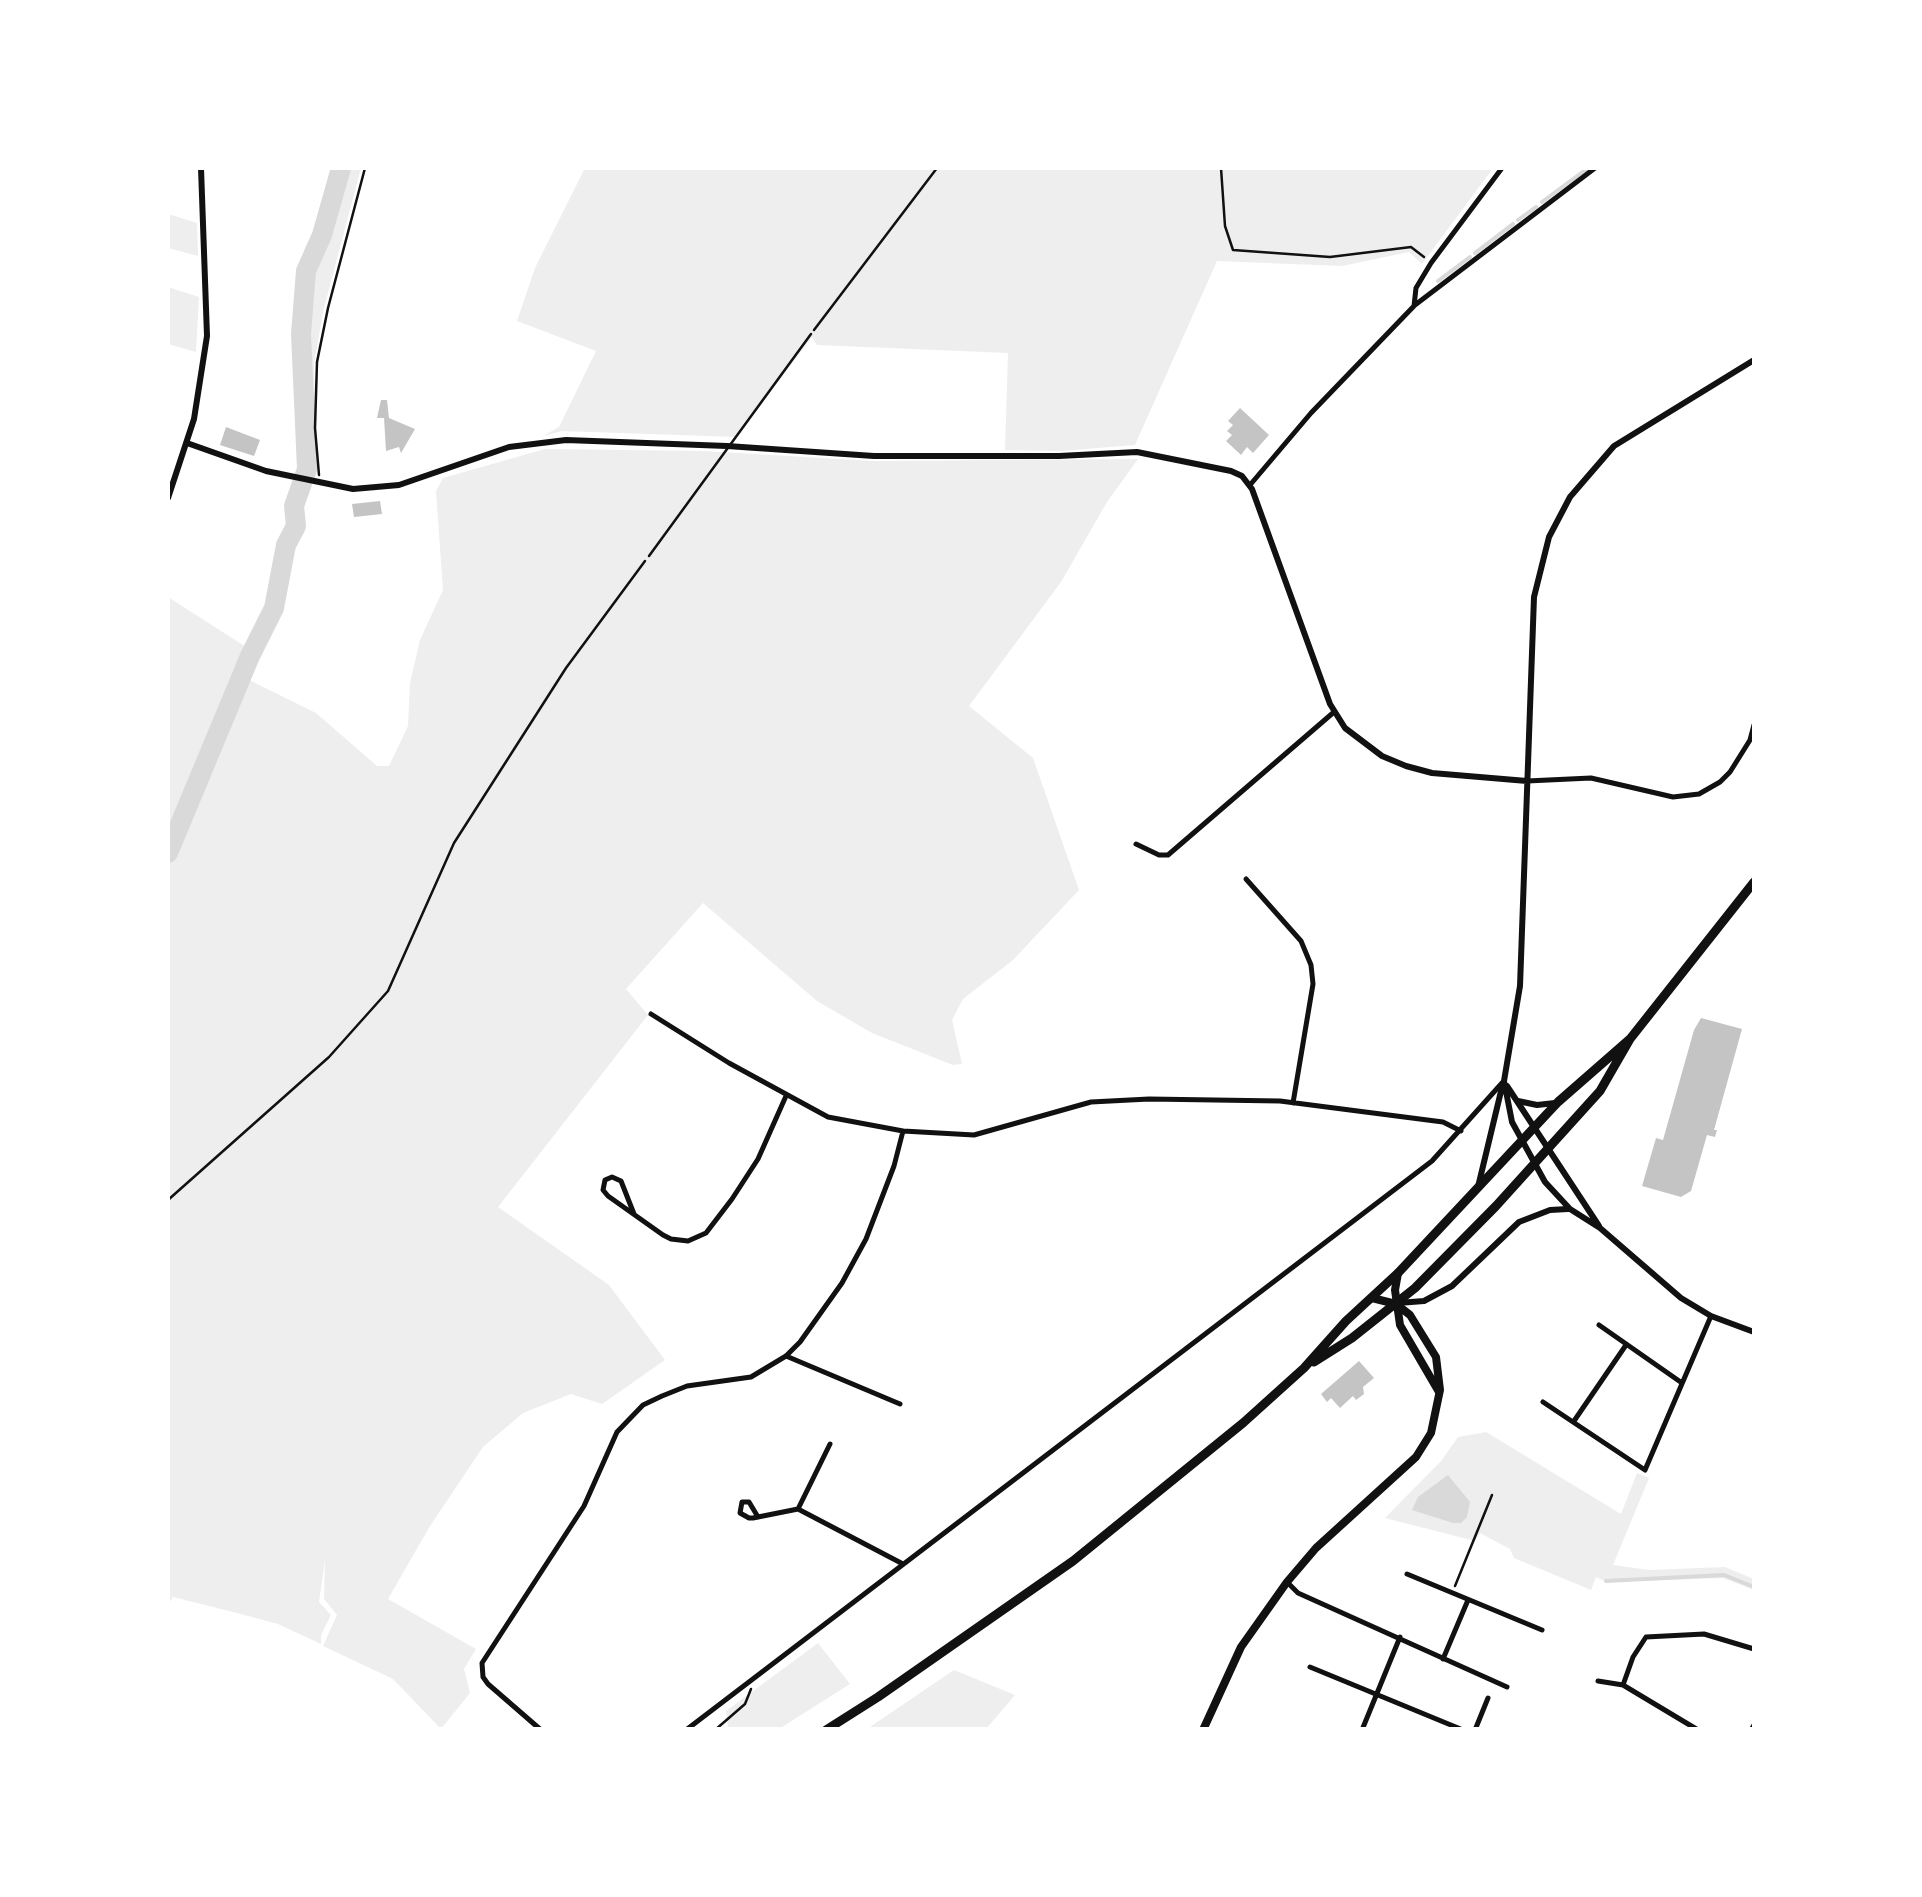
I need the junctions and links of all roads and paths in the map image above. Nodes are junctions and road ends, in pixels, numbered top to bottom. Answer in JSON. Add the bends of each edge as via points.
{"nodes":[{"id":1,"x":202,"y":168,"type":"edge"},
{"id":2,"x":365,"y":168,"type":"edge"},
{"id":3,"x":937,"y":168,"type":"edge"},
{"id":4,"x":1221,"y":168,"type":"edge"},
{"id":5,"x":1502,"y":168,"type":"edge"},
{"id":6,"x":1596,"y":168,"type":"edge"},
{"id":7,"x":1431,"y":263,"type":"junction"},
{"id":8,"x":1414,"y":306,"type":"junction"},
{"id":9,"x":811,"y":334,"type":"joint"},
{"id":10,"x":1754,"y":360,"type":"edge"},
{"id":11,"x":187,"y":443,"type":"junction"},
{"id":12,"x":727,"y":446,"type":"junction"},
{"id":13,"x":314,"y":483,"type":"junction"},
{"id":14,"x":1250,"y":485,"type":"junction"},
{"id":15,"x":168,"y":498,"type":"edge"},
{"id":16,"x":649,"y":556,"type":"joint"},
{"id":17,"x":1334,"y":712,"type":"junction"},
{"id":18,"x":1754,"y":724,"type":"edge"},
{"id":19,"x":1527,"y":781,"type":"junction"},
{"id":20,"x":1136,"y":844,"type":"dead end"},
{"id":21,"x":1246,"y":879,"type":"dead end"},
{"id":22,"x":1754,"y":882,"type":"edge"},
{"id":23,"x":651,"y":1014,"type":"dead end"},
{"id":24,"x":1630,"y":1039,"type":"junction"},
{"id":25,"x":1504,"y":1081,"type":"junction"},
{"id":26,"x":786,"y":1096,"type":"junction"},
{"id":27,"x":1516,"y":1101,"type":"junction"},
{"id":28,"x":1558,"y":1102,"type":"junction"},
{"id":29,"x":1293,"y":1103,"type":"junction"},
{"id":30,"x":1534,"y":1128,"type":"junction"},
{"id":31,"x":903,"y":1131,"type":"junction"},
{"id":32,"x":1461,"y":1131,"type":"junction"},
{"id":33,"x":1522,"y":1141,"type":"junction"},
{"id":34,"x":1548,"y":1149,"type":"junction"},
{"id":35,"x":1535,"y":1163,"type":"junction"},
{"id":36,"x":1477,"y":1190,"type":"junction"},
{"id":37,"x":168,"y":1200,"type":"edge"},
{"id":38,"x":1570,"y":1209,"type":"junction"},
{"id":39,"x":634,"y":1214,"type":"junction"},
{"id":40,"x":1600,"y":1228,"type":"junction"},
{"id":41,"x":1398,"y":1273,"type":"junction"},
{"id":42,"x":1372,"y":1298,"type":"junction"},
{"id":43,"x":1396,"y":1304,"type":"junction"},
{"id":44,"x":1711,"y":1316,"type":"junction"},
{"id":45,"x":1599,"y":1325,"type":"dead end"},
{"id":46,"x":1754,"y":1332,"type":"edge"},
{"id":47,"x":1626,"y":1345,"type":"junction"},
{"id":48,"x":786,"y":1356,"type":"junction"},
{"id":49,"x":1304,"y":1368,"type":"junction"},
{"id":50,"x":1682,"y":1383,"type":"junction"},
{"id":51,"x":1440,"y":1399,"type":"junction"},
{"id":52,"x":1543,"y":1402,"type":"dead end"},
{"id":53,"x":900,"y":1404,"type":"dead end"},
{"id":54,"x":1573,"y":1422,"type":"junction"},
{"id":55,"x":830,"y":1444,"type":"dead end"},
{"id":56,"x":1492,"y":1495,"type":"dead end"},
{"id":57,"x":798,"y":1509,"type":"junction"},
{"id":58,"x":758,"y":1517,"type":"dead end"},
{"id":59,"x":903,"y":1564,"type":"junction"},
{"id":60,"x":1406,"y":1574,"type":"dead end"},
{"id":61,"x":1286,"y":1582,"type":"junction"},
{"id":62,"x":1453,"y":1593,"type":"junction"},
{"id":63,"x":1468,"y":1600,"type":"junction"},
{"id":64,"x":1542,"y":1630,"type":"dead end"},
{"id":65,"x":1400,"y":1636,"type":"junction"},
{"id":66,"x":1754,"y":1649,"type":"edge"},
{"id":67,"x":1443,"y":1659,"type":"junction"},
{"id":68,"x":1310,"y":1667,"type":"dead end"},
{"id":69,"x":752,"y":1678,"type":"junction"},
{"id":70,"x":1598,"y":1681,"type":"dead end"},
{"id":71,"x":1623,"y":1685,"type":"junction"},
{"id":72,"x":1507,"y":1686,"type":"dead end"},
{"id":73,"x":1376,"y":1694,"type":"junction"},
{"id":74,"x":1488,"y":1698,"type":"dead end"},
{"id":75,"x":541,"y":1730,"type":"edge"},
{"id":76,"x":686,"y":1730,"type":"edge"},
{"id":77,"x":715,"y":1730,"type":"edge"},
{"id":78,"x":826,"y":1730,"type":"edge"},
{"id":79,"x":1203,"y":1730,"type":"edge"},
{"id":80,"x":1362,"y":1730,"type":"edge"},
{"id":81,"x":1463,"y":1730,"type":"edge"},
{"id":82,"x":1475,"y":1730,"type":"edge"},
{"id":83,"x":1698,"y":1730,"type":"edge"}],
"edges":[{"from":1,"to":11,"type":"street","via":[[207,336]]},
{"from":2,"to":13,"type":"path","via":[[317,362]]},
{"from":3,"to":9,"type":"path"},
{"from":4,"to":7,"type":"path","via":[[1233,250],[1330,257],[1410,247]]},
{"from":5,"to":7,"type":"street"},
{"from":6,"to":8,"type":"street"},
{"from":7,"to":8,"type":"street"},
{"from":8,"to":14,"type":"street"},
{"from":9,"to":12,"type":"lane"},
{"from":10,"to":19,"type":"street","via":[[1614,446],[1562,511],[1534,596]]},
{"from":11,"to":13,"type":"street"},
{"from":11,"to":15,"type":"street"},
{"from":12,"to":13,"type":"street","via":[[538,442],[382,488]]},
{"from":12,"to":14,"type":"street","via":[[874,456],[1137,452],[1231,471]]},
{"from":12,"to":16,"type":"lane"},
{"from":14,"to":17,"type":"street"},
{"from":16,"to":37,"type":"path","via":[[566,668],[454,843],[388,991],[329,1057]]},
{"from":17,"to":19,"type":"street","via":[[1362,744],[1406,766]]},
{"from":17,"to":20,"type":"street","via":[[1168,854]]},
{"from":18,"to":19,"type":"street","via":[[1730,772],[1698,794],[1674,797],[1590,778]]},
{"from":19,"to":25,"type":"street","via":[[1520,986]]},
{"from":21,"to":29,"type":"street","via":[[1301,940],[1311,965]]},
{"from":22,"to":24,"type":"main road"},
{"from":23,"to":26,"type":"street"},
{"from":24,"to":28,"type":"main road"},
{"from":24,"to":34,"type":"main road","via":[[1600,1092]]},
{"from":25,"to":27,"type":"street"},
{"from":25,"to":32,"type":"street"},
{"from":25,"to":33,"type":"street"},
{"from":25,"to":36,"type":"street"},
{"from":26,"to":31,"type":"street","via":[[828,1117]]},
{"from":26,"to":39,"type":"street","via":[[746,1180],[699,1238],[671,1239]]},
{"from":27,"to":28,"type":"street"},
{"from":27,"to":30,"type":"street"},
{"from":28,"to":30,"type":"main road"},
{"from":29,"to":31,"type":"street","via":[[1106,1100],[974,1135]]},
{"from":29,"to":32,"type":"street","via":[[1443,1122]]},
{"from":30,"to":33,"type":"main road"},
{"from":30,"to":34,"type":"street"},
{"from":31,"to":48,"type":"street","via":[[866,1239]]},
{"from":32,"to":59,"type":"street","via":[[1432,1161]]},
{"from":33,"to":35,"type":"street"},
{"from":33,"to":36,"type":"main road"},
{"from":34,"to":35,"type":"main road"},
{"from":34,"to":40,"type":"street"},
{"from":35,"to":38,"type":"street"},
{"from":35,"to":43,"type":"main road"},
{"from":36,"to":41,"type":"main road"},
{"from":38,"to":40,"type":"street"},
{"from":38,"to":43,"type":"street","via":[[1519,1222],[1452,1286]]},
{"from":39,"to":39,"type":"street","via":[[604,1193],[605,1180],[620,1181]]},
{"from":40,"to":44,"type":"street"},
{"from":41,"to":42,"type":"main road"},
{"from":41,"to":43,"type":"main road"},
{"from":42,"to":43,"type":"main road"},
{"from":42,"to":49,"type":"main road"},
{"from":43,"to":49,"type":"main road"},
{"from":43,"to":51,"type":"main road","via":[[1400,1325]]},
{"from":43,"to":51,"type":"main road","via":[[1436,1357]]},
{"from":44,"to":46,"type":"street"},
{"from":44,"to":50,"type":"street"},
{"from":45,"to":47,"type":"street"},
{"from":47,"to":50,"type":"street"},
{"from":47,"to":54,"type":"street"},
{"from":48,"to":53,"type":"street"},
{"from":48,"to":75,"type":"street","via":[[752,1378],[662,1396],[617,1432],[584,1506],[482,1662],[488,1684]]},
{"from":49,"to":78,"type":"main road","via":[[1073,1560]]},
{"from":50,"to":54,"type":"street","via":[[1645,1470]]},
{"from":51,"to":61,"type":"main road","via":[[1422,1450]]},
{"from":52,"to":54,"type":"street"},
{"from":55,"to":57,"type":"street"},
{"from":56,"to":62,"type":"path"},
{"from":57,"to":58,"type":"street"},
{"from":57,"to":59,"type":"street"},
{"from":59,"to":69,"type":"street"},
{"from":60,"to":62,"type":"street"},
{"from":61,"to":65,"type":"street"},
{"from":61,"to":79,"type":"main road","via":[[1241,1647]]},
{"from":62,"to":63,"type":"street"},
{"from":63,"to":64,"type":"street"},
{"from":63,"to":67,"type":"street"},
{"from":65,"to":67,"type":"street"},
{"from":65,"to":73,"type":"street"},
{"from":66,"to":71,"type":"street","via":[[1704,1634],[1646,1637]]},
{"from":67,"to":72,"type":"street"},
{"from":68,"to":73,"type":"street"},
{"from":69,"to":76,"type":"street"},
{"from":69,"to":77,"type":"path","via":[[745,1704]]},
{"from":70,"to":71,"type":"street"},
{"from":71,"to":83,"type":"street"},
{"from":73,"to":80,"type":"street"},
{"from":73,"to":81,"type":"street"},
{"from":74,"to":82,"type":"street"}]}
